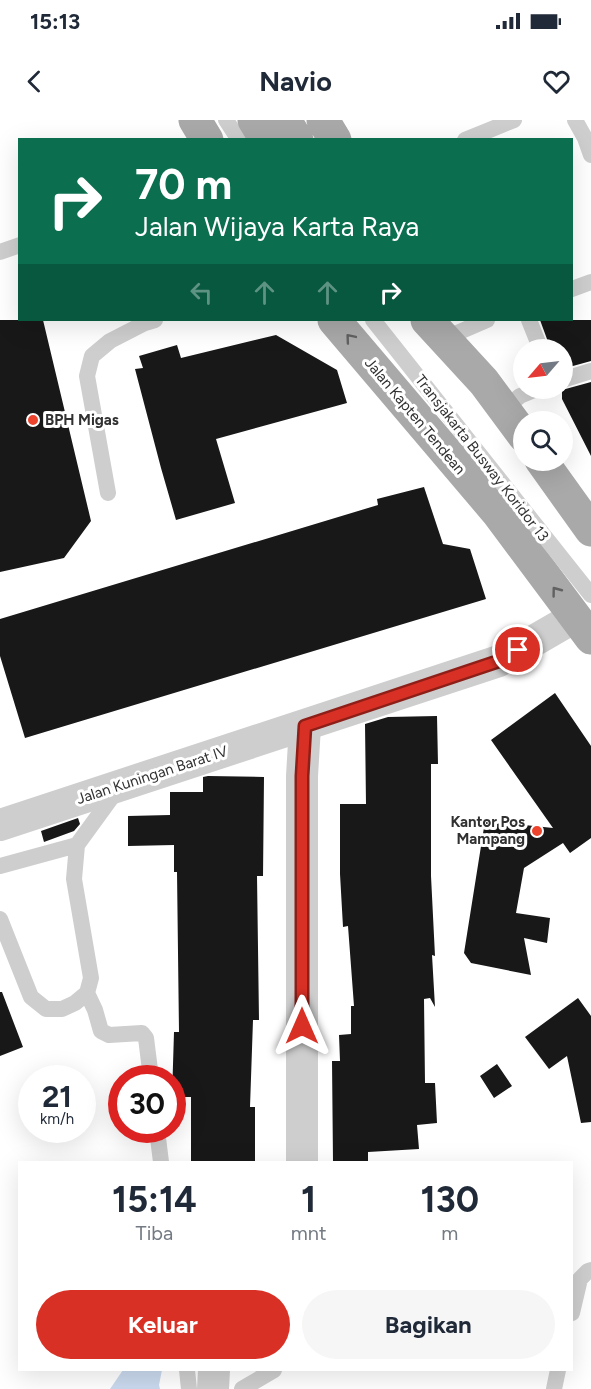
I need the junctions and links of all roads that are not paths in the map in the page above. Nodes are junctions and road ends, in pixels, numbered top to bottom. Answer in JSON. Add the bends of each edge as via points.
{"nodes":[{"id":1,"x":195,"y":120,"type":"edge"},
{"id":2,"x":226,"y":120,"type":"edge"},
{"id":3,"x":254,"y":120,"type":"edge"},
{"id":4,"x":285,"y":120,"type":"edge"},
{"id":5,"x":323,"y":120,"type":"edge"},
{"id":6,"x":514,"y":120,"type":"edge"},
{"id":7,"x":575,"y":120,"type":"edge"},
{"id":8,"x":206,"y":138,"type":"edge"},
{"id":9,"x":238,"y":138,"type":"edge"},
{"id":10,"x":265,"y":138,"type":"edge"},
{"id":11,"x":296,"y":138,"type":"edge"},
{"id":12,"x":334,"y":138,"type":"edge"},
{"id":13,"x":470,"y":138,"type":"edge"},
{"id":14,"x":591,"y":155,"type":"edge"},
{"id":15,"x":18,"y":246,"type":"edge"},
{"id":16,"x":0,"y":252,"type":"edge"},
{"id":17,"x":591,"y":282,"type":"edge"},
{"id":18,"x":573,"y":289,"type":"edge"},
{"id":19,"x":152,"y":321,"type":"edge"},
{"id":20,"x":335,"y":321,"type":"edge"},
{"id":21,"x":374,"y":321,"type":"edge"},
{"id":22,"x":383,"y":321,"type":"edge"},
{"id":23,"x":428,"y":321,"type":"edge"},
{"id":24,"x":482,"y":321,"type":"edge"},
{"id":25,"x":529,"y":321,"type":"edge"},
{"id":26,"x":454,"y":326,"type":"edge"},
{"id":27,"x":537,"y":339,"type":"edge"},
{"id":28,"x":591,"y":371,"type":"edge"},
{"id":29,"x":573,"y":377,"type":"edge"},
{"id":30,"x":483,"y":382,"type":"junction"},
{"id":31,"x":517,"y":399,"type":"edge"},
{"id":32,"x":504,"y":410,"type":"junction"},
{"id":33,"x":513,"y":422,"type":"edge"},
{"id":34,"x":549,"y":471,"type":"edge"},
{"id":35,"x":108,"y":493,"type":"dead end"},
{"id":36,"x":496,"y":512,"type":"junction"},
{"id":37,"x":591,"y":530,"type":"edge"},
{"id":38,"x":586,"y":617,"type":"edge"},
{"id":39,"x":305,"y":726,"type":"junction"},
{"id":40,"x":120,"y":787,"type":"junction"},
{"id":41,"x":0,"y":825,"type":"edge"},
{"id":42,"x":76,"y":845,"type":"junction"},
{"id":43,"x":0,"y":866,"type":"edge"},
{"id":44,"x":0,"y":919,"type":"edge"},
{"id":45,"x":87,"y":993,"type":"junction"},
{"id":46,"x":149,"y":1065,"type":"edge"},
{"id":47,"x":160,"y":1143,"type":"edge"},
{"id":48,"x":162,"y":1161,"type":"edge"},
{"id":49,"x":302,"y":1161,"type":"edge"},
{"id":50,"x":591,"y":1270,"type":"edge"},
{"id":51,"x":573,"y":1309,"type":"edge"},
{"id":52,"x":187,"y":1371,"type":"edge"},
{"id":53,"x":214,"y":1371,"type":"edge"},
{"id":54,"x":272,"y":1371,"type":"edge"},
{"id":55,"x":558,"y":1371,"type":"edge"},
{"id":56,"x":189,"y":1389,"type":"edge"},
{"id":57,"x":213,"y":1389,"type":"edge"},
{"id":58,"x":242,"y":1389,"type":"edge"},
{"id":59,"x":554,"y":1389,"type":"edge"}],
"edges":[{"from":1,"to":8,"type":"main road"},
{"from":2,"to":9,"type":"lane"},
{"from":3,"to":10,"type":"main road"},
{"from":4,"to":11,"type":"main road"},
{"from":5,"to":12,"type":"main road"},
{"from":6,"to":13,"type":"lane"},
{"from":7,"to":14,"type":"lane"},
{"from":15,"to":16,"type":"lane"},
{"from":17,"to":18,"type":"lane"},
{"from":19,"to":35,"type":"lane","via":[[110,341],[92,356],[87,376]]},
{"from":36,"to":20,"type":"main road","name":"Jalan Kapten Tendean","one_way":true},
{"from":21,"to":38,"type":"lane","name":"Transjakarta Busway Koridor 13","bridge":true},
{"from":22,"to":36,"type":"main road","name":"Jalan Kapten Tendean","via":[[441,406]]},
{"from":23,"to":30,"type":"main road"},
{"from":24,"to":26,"type":"lane"},
{"from":25,"to":27,"type":"lane"},
{"from":26,"to":30,"type":"main road"},
{"from":28,"to":29,"type":"lane"},
{"from":30,"to":32,"type":"main road"},
{"from":31,"to":32,"type":"lane"},
{"from":32,"to":33,"type":"main road"},
{"from":34,"to":37,"type":"main road"},
{"from":38,"to":36,"type":"main road","name":"Jalan Kapten Tendean","one_way":true},
{"from":38,"to":39,"type":"street","name":"Jalan Kuningan Barat IV","via":[[499,661]]},
{"from":39,"to":40,"type":"street","name":"Jalan Kuningan Barat IV"},
{"from":39,"to":49,"type":"street"},
{"from":40,"to":41,"type":"street","name":"Jalan Kuningan Barat IV"},
{"from":40,"to":42,"type":"lane"},
{"from":42,"to":43,"type":"lane"},
{"from":42,"to":45,"type":"lane","via":[[74,879],[91,978]]},
{"from":44,"to":45,"type":"lane","via":[[31,997],[46,1009],[62,1010]]},
{"from":45,"to":46,"type":"lane","via":[[101,1031],[109,1035],[142,1033]]},
{"from":47,"to":48,"type":"lane"},
{"from":50,"to":51,"type":"lane","via":[[580,1279]]},
{"from":52,"to":56,"type":"lane"},
{"from":53,"to":57,"type":"street"},
{"from":54,"to":58,"type":"lane"},
{"from":55,"to":59,"type":"lane"}]}
